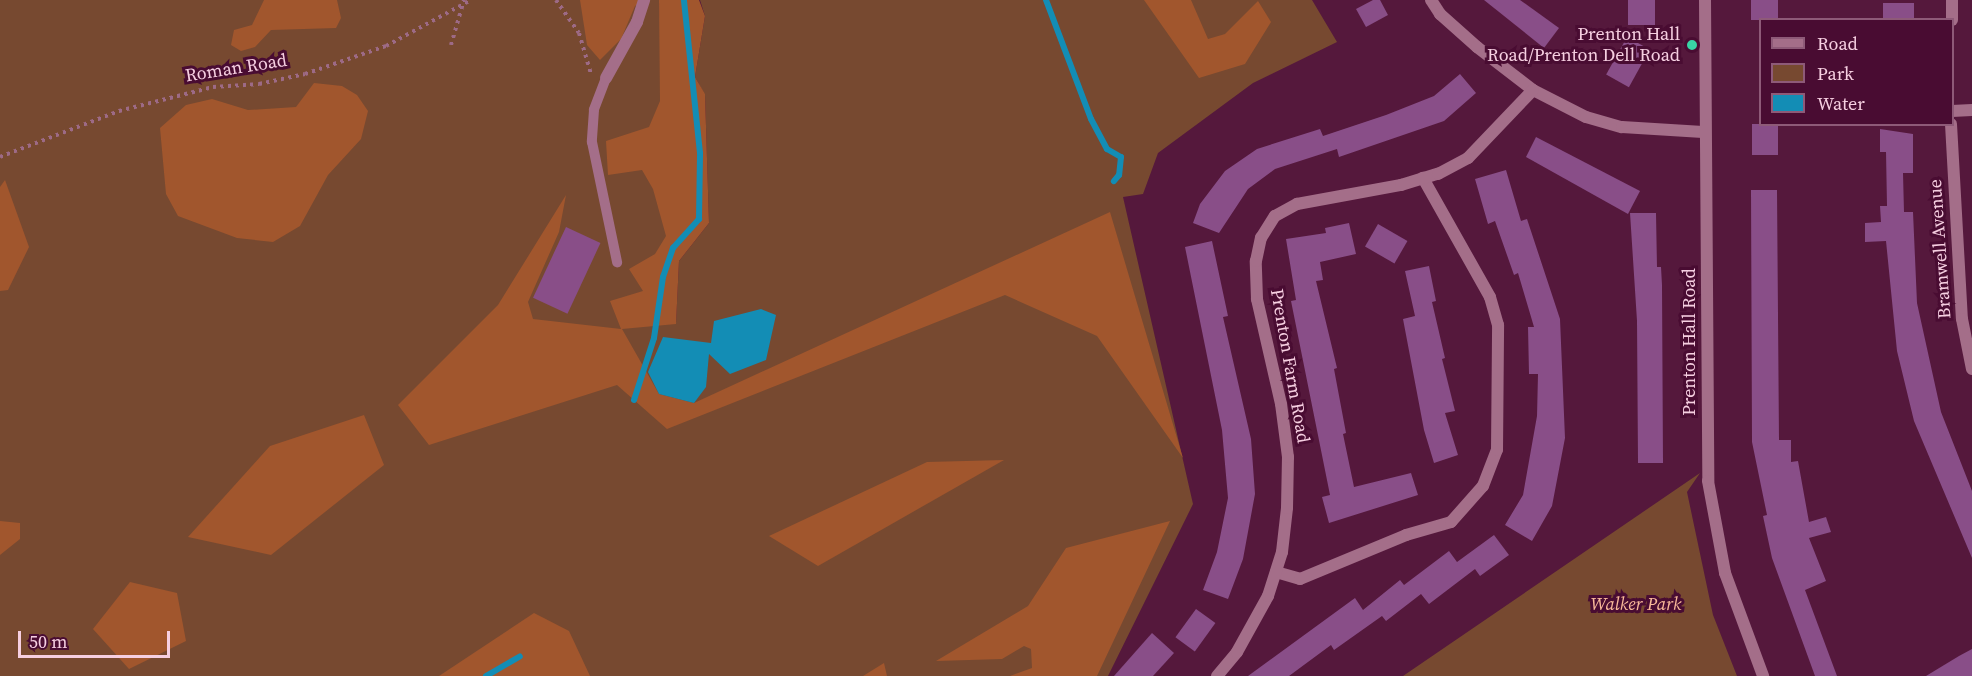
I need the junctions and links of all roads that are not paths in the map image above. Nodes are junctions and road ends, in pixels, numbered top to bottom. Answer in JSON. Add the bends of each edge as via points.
{"nodes":[{"id":1,"x":644,"y":0,"type":"edge"},
{"id":2,"x":1431,"y":0,"type":"edge"},
{"id":3,"x":1705,"y":0,"type":"edge"},
{"id":4,"x":1953,"y":0,"type":"edge"},
{"id":5,"x":1952,"y":18,"type":"edge"},
{"id":6,"x":606,"y":78,"type":"joint"},
{"id":7,"x":1533,"y":90,"type":"junction"},
{"id":8,"x":1972,"y":110,"type":"edge"},
{"id":9,"x":1954,"y":111,"type":"edge"},
{"id":10,"x":1952,"y":126,"type":"edge"},
{"id":11,"x":1703,"y":132,"type":"junction"},
{"id":12,"x":1423,"y":178,"type":"junction"},
{"id":13,"x":617,"y":262,"type":"dead end"},
{"id":14,"x":1972,"y":369,"type":"edge"},
{"id":15,"x":1276,"y":572,"type":"junction"},
{"id":16,"x":1217,"y":676,"type":"edge"},
{"id":17,"x":1763,"y":676,"type":"edge"}],
"edges":[{"from":1,"to":6,"type":"street","via":[[637,22]]},
{"from":2,"to":7,"type":"street","via":[[1440,14],[1477,47]]},
{"from":3,"to":11,"type":"street","name":"Prenton Hall Road"},
{"from":4,"to":5,"type":"street"},
{"from":6,"to":13,"type":"lane","via":[[594,110],[592,142]]},
{"from":7,"to":11,"type":"street","via":[[1586,117],[1623,128]]},
{"from":7,"to":12,"type":"street","name":"Prenton Farm Road","via":[[1468,158]]},
{"from":8,"to":9,"type":"street"},
{"from":10,"to":14,"type":"street","name":"Bramwell Avenue","via":[[1962,319]]},
{"from":11,"to":17,"type":"street","name":"Prenton Hall Road","via":[[1708,481],[1725,573]]},
{"from":12,"to":15,"type":"street","name":"Prenton Farm Road","via":[[1297,204],[1275,216],[1261,238],[1256,261],[1257,299],[1281,404],[1288,457],[1287,508]]},
{"from":12,"to":15,"type":"street","via":[[1490,297],[1498,325],[1497,450],[1483,486],[1451,522],[1300,579]]},
{"from":15,"to":16,"type":"street","name":"Prenton Farm Road","via":[[1269,596],[1237,652]]}]}
